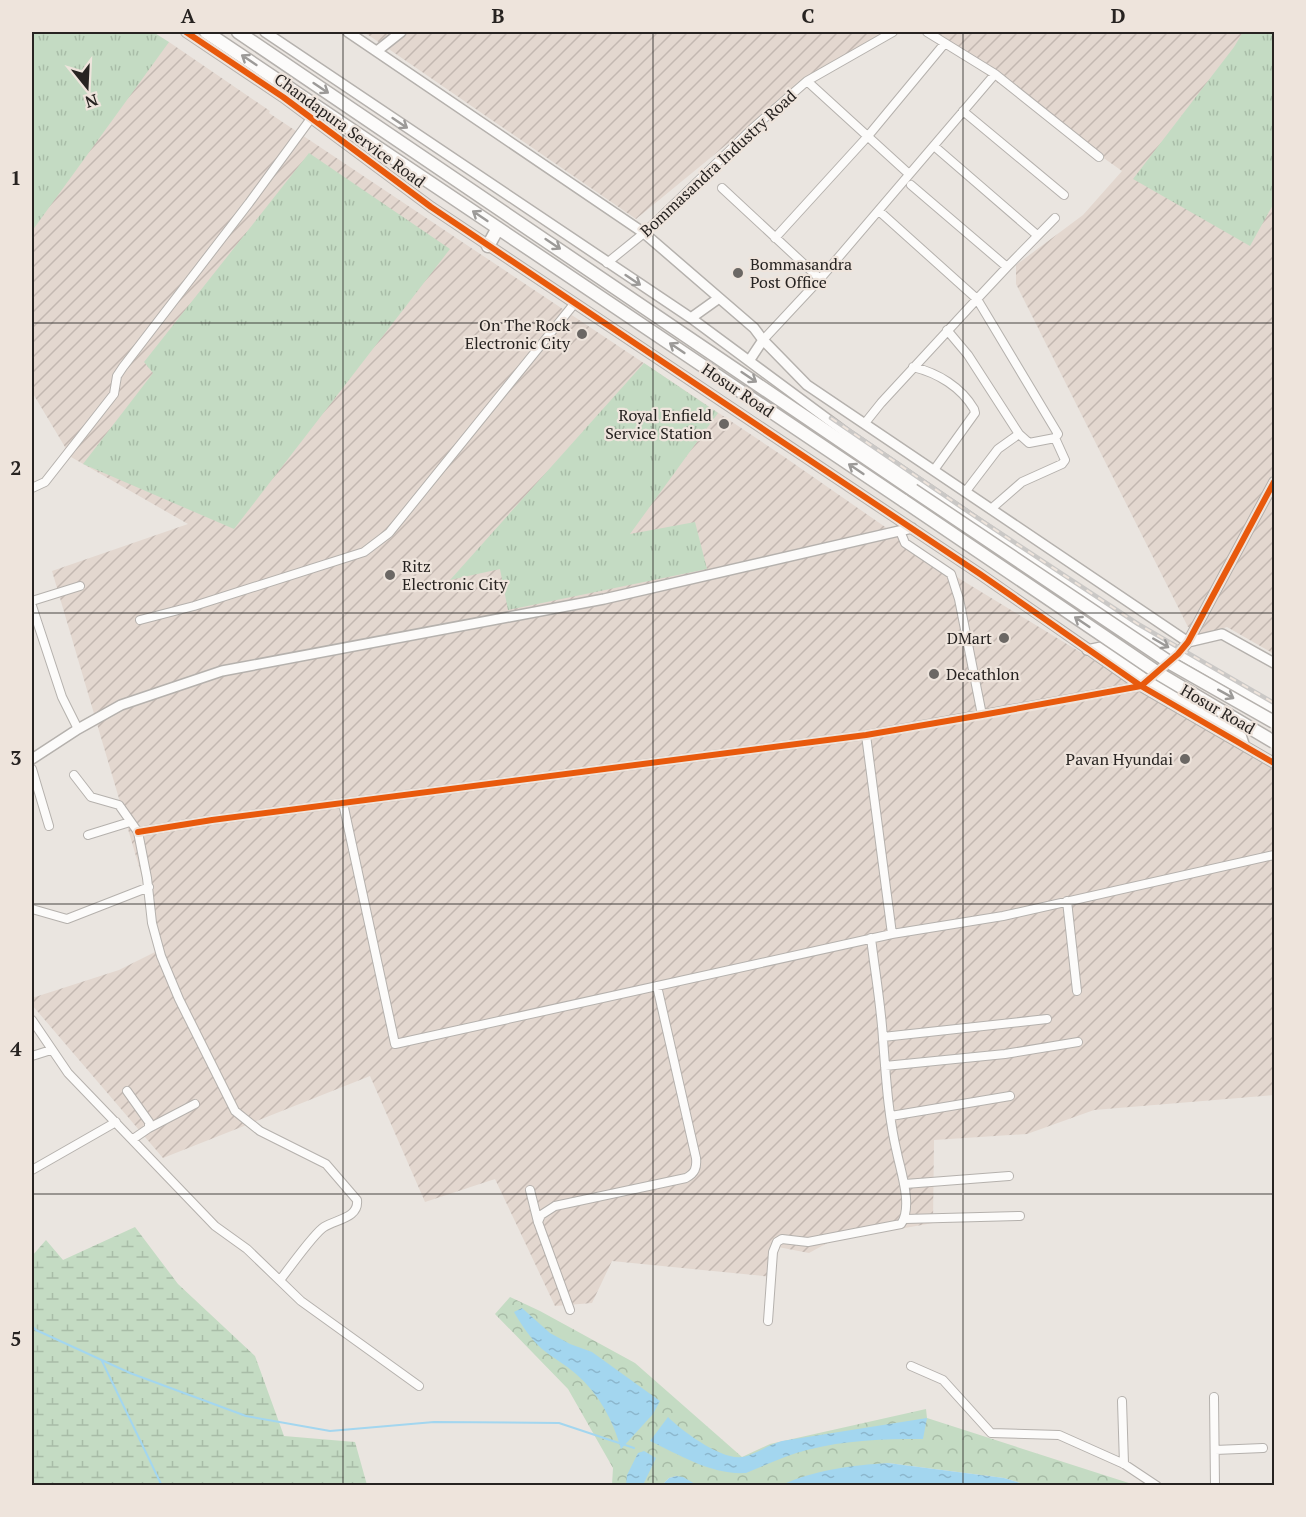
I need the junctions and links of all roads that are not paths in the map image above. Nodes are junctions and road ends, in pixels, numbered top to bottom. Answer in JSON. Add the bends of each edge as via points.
{"nodes":[{"id":1,"x":186,"y":32,"type":"edge"},
{"id":2,"x":206,"y":32,"type":"edge"},
{"id":3,"x":238,"y":32,"type":"edge"},
{"id":4,"x":265,"y":32,"type":"edge"},
{"id":5,"x":348,"y":32,"type":"edge"},
{"id":6,"x":401,"y":32,"type":"edge"},
{"id":7,"x":893,"y":32,"type":"edge"},
{"id":8,"x":927,"y":32,"type":"edge"},
{"id":9,"x":945,"y":43,"type":"junction"},
{"id":10,"x":377,"y":51,"type":"junction"},
{"id":11,"x":995,"y":74,"type":"junction"},
{"id":12,"x":807,"y":81,"type":"junction"},
{"id":13,"x":963,"y":111,"type":"junction"},
{"id":14,"x":312,"y":117,"type":"junction"},
{"id":15,"x":868,"y":136,"type":"junction"},
{"id":16,"x":934,"y":146,"type":"junction"},
{"id":17,"x":1099,"y":157,"type":"dead end"},
{"id":18,"x":909,"y":174,"type":"junction"},
{"id":19,"x":911,"y":185,"type":"dead end"},
{"id":20,"x":722,"y":188,"type":"dead end"},
{"id":21,"x":1064,"y":195,"type":"dead end"},
{"id":22,"x":879,"y":211,"type":"junction"},
{"id":23,"x":1055,"y":218,"type":"dead end"},
{"id":24,"x":498,"y":228,"type":"junction"},
{"id":25,"x":644,"y":233,"type":"junction"},
{"id":26,"x":1037,"y":235,"type":"junction"},
{"id":27,"x":775,"y":238,"type":"junction"},
{"id":28,"x":493,"y":249,"type":"junction"},
{"id":29,"x":608,"y":263,"type":"junction"},
{"id":30,"x":1007,"y":267,"type":"junction"},
{"id":31,"x":820,"y":279,"type":"junction"},
{"id":32,"x":719,"y":298,"type":"junction"},
{"id":33,"x":977,"y":299,"type":"junction"},
{"id":34,"x":574,"y":304,"type":"junction"},
{"id":35,"x":691,"y":318,"type":"junction"},
{"id":36,"x":948,"y":330,"type":"junction"},
{"id":37,"x":763,"y":340,"type":"junction"},
{"id":38,"x":749,"y":361,"type":"junction"},
{"id":39,"x":913,"y":367,"type":"junction"},
{"id":40,"x":807,"y":385,"type":"junction"},
{"id":41,"x":797,"y":397,"type":"junction"},
{"id":42,"x":865,"y":423,"type":"junction"},
{"id":43,"x":1019,"y":434,"type":"junction"},
{"id":44,"x":1055,"y":438,"type":"junction"},
{"id":45,"x":934,"y":470,"type":"junction"},
{"id":46,"x":1275,"y":482,"type":"edge"},
{"id":47,"x":32,"y":488,"type":"edge"},
{"id":48,"x":966,"y":491,"type":"junction"},
{"id":49,"x":992,"y":509,"type":"junction"},
{"id":50,"x":912,"y":528,"type":"junction"},
{"id":51,"x":900,"y":531,"type":"junction"},
{"id":52,"x":80,"y":586,"type":"dead end"},
{"id":53,"x":32,"y":601,"type":"edge"},
{"id":54,"x":32,"y":606,"type":"edge"},
{"id":55,"x":33,"y":617,"type":"edge"},
{"id":56,"x":140,"y":620,"type":"dead end"},
{"id":57,"x":1130,"y":626,"type":"junction"},
{"id":58,"x":1188,"y":642,"type":"junction"},
{"id":59,"x":1087,"y":650,"type":"junction"},
{"id":60,"x":1109,"y":653,"type":"junction"},
{"id":61,"x":1178,"y":654,"type":"junction"},
{"id":62,"x":1275,"y":663,"type":"edge"},
{"id":63,"x":1144,"y":683,"type":"junction"},
{"id":64,"x":1275,"y":709,"type":"edge"},
{"id":65,"x":982,"y":715,"type":"junction"},
{"id":66,"x":1275,"y":722,"type":"edge"},
{"id":67,"x":78,"y":729,"type":"junction"},
{"id":68,"x":866,"y":735,"type":"junction"},
{"id":69,"x":1275,"y":742,"type":"edge"},
{"id":70,"x":32,"y":759,"type":"edge"},
{"id":71,"x":1275,"y":763,"type":"edge"},
{"id":72,"x":32,"y":769,"type":"edge"},
{"id":73,"x":74,"y":774,"type":"dead end"},
{"id":74,"x":343,"y":803,"type":"junction"},
{"id":75,"x":130,"y":822,"type":"junction"},
{"id":76,"x":49,"y":826,"type":"dead end"},
{"id":77,"x":138,"y":832,"type":"junction"},
{"id":78,"x":88,"y":835,"type":"dead end"},
{"id":79,"x":1275,"y":855,"type":"edge"},
{"id":80,"x":148,"y":887,"type":"junction"},
{"id":81,"x":1067,"y":901,"type":"junction"},
{"id":82,"x":32,"y":909,"type":"edge"},
{"id":83,"x":892,"y":934,"type":"junction"},
{"id":84,"x":872,"y":938,"type":"junction"},
{"id":85,"x":657,"y":986,"type":"junction"},
{"id":86,"x":1077,"y":991,"type":"dead end"},
{"id":87,"x":1047,"y":1019,"type":"dead end"},
{"id":88,"x":32,"y":1024,"type":"edge"},
{"id":89,"x":883,"y":1037,"type":"junction"},
{"id":90,"x":1078,"y":1042,"type":"dead end"},
{"id":91,"x":51,"y":1050,"type":"junction"},
{"id":92,"x":32,"y":1056,"type":"edge"},
{"id":93,"x":885,"y":1066,"type":"junction"},
{"id":94,"x":127,"y":1091,"type":"dead end"},
{"id":95,"x":1010,"y":1096,"type":"dead end"},
{"id":96,"x":195,"y":1104,"type":"dead end"},
{"id":97,"x":891,"y":1116,"type":"junction"},
{"id":98,"x":116,"y":1122,"type":"junction"},
{"id":99,"x":149,"y":1128,"type":"junction"},
{"id":100,"x":133,"y":1140,"type":"junction"},
{"id":101,"x":32,"y":1170,"type":"edge"},
{"id":102,"x":1009,"y":1176,"type":"dead end"},
{"id":103,"x":905,"y":1184,"type":"junction"},
{"id":104,"x":530,"y":1190,"type":"dead end"},
{"id":105,"x":1020,"y":1216,"type":"dead end"},
{"id":106,"x":905,"y":1219,"type":"junction"},
{"id":107,"x":538,"y":1222,"type":"junction"},
{"id":108,"x":279,"y":1280,"type":"junction"},
{"id":109,"x":570,"y":1310,"type":"dead end"},
{"id":110,"x":768,"y":1322,"type":"dead end"},
{"id":111,"x":911,"y":1366,"type":"dead end"},
{"id":112,"x":419,"y":1386,"type":"dead end"},
{"id":113,"x":1214,"y":1397,"type":"dead end"},
{"id":114,"x":1122,"y":1401,"type":"dead end"},
{"id":115,"x":1263,"y":1448,"type":"dead end"},
{"id":116,"x":1215,"y":1450,"type":"junction"},
{"id":117,"x":1124,"y":1464,"type":"junction"},
{"id":118,"x":1157,"y":1485,"type":"edge"},
{"id":119,"x":1215,"y":1485,"type":"edge"}],
"edges":[{"from":1,"to":14,"type":"street","name":"Chandapura Service Road"},
{"from":24,"to":2,"type":"highway","name":"Hosur Road","one_way":true},
{"from":3,"to":66,"type":"highway","name":"Hosur Road","one_way":true,"bridge":true,"via":[[1172,664]]},
{"from":4,"to":29,"type":"street","one_way":true},
{"from":5,"to":10,"type":"street"},
{"from":6,"to":10,"type":"street"},
{"from":7,"to":12,"type":"street","name":"Bommasandra Industry Road"},
{"from":8,"to":9,"type":"street"},
{"from":9,"to":11,"type":"street"},
{"from":9,"to":15,"type":"street"},
{"from":10,"to":25,"type":"street"},
{"from":11,"to":13,"type":"street"},
{"from":11,"to":17,"type":"street"},
{"from":12,"to":15,"type":"street"},
{"from":12,"to":25,"type":"street","name":"Bommasandra Industry Road"},
{"from":13,"to":16,"type":"street"},
{"from":13,"to":21,"type":"street"},
{"from":14,"to":28,"type":"street","name":"Chandapura Service Road"},
{"from":14,"to":47,"type":"street","via":[[123,367],[114,394],[45,482]]},
{"from":15,"to":18,"type":"street"},
{"from":15,"to":27,"type":"street"},
{"from":16,"to":18,"type":"street"},
{"from":16,"to":26,"type":"street"},
{"from":18,"to":22,"type":"street"},
{"from":19,"to":30,"type":"street"},
{"from":20,"to":27,"type":"street"},
{"from":22,"to":31,"type":"street"},
{"from":22,"to":33,"type":"street"},
{"from":23,"to":26,"type":"street"},
{"from":24,"to":28,"type":"highway"},
{"from":69,"to":24,"type":"highway","name":"Hosur Road","one_way":true,"bridge":true,"via":[[1161,675]]},
{"from":25,"to":29,"type":"street","name":"Bommasandra Industry Road"},
{"from":25,"to":32,"type":"street"},
{"from":26,"to":30,"type":"street"},
{"from":27,"to":31,"type":"street"},
{"from":28,"to":34,"type":"street","name":"Chandapura Service Road"},
{"from":29,"to":35,"type":"street","one_way":true},
{"from":30,"to":33,"type":"street"},
{"from":31,"to":37,"type":"street"},
{"from":32,"to":35,"type":"street"},
{"from":32,"to":37,"type":"street"},
{"from":33,"to":36,"type":"street"},
{"from":33,"to":44,"type":"street","via":[[1058,434]]},
{"from":34,"to":50,"type":"street","name":"Chandapura Service Road"},
{"from":34,"to":56,"type":"street","via":[[389,533],[364,552]]},
{"from":35,"to":38,"type":"street"},
{"from":36,"to":39,"type":"street"},
{"from":36,"to":43,"type":"street"},
{"from":37,"to":38,"type":"street"},
{"from":37,"to":40,"type":"street"},
{"from":38,"to":41,"type":"street"},
{"from":39,"to":42,"type":"street"},
{"from":39,"to":45,"type":"street","via":[[956,386],[975,413]]},
{"from":40,"to":41,"type":"street"},
{"from":40,"to":42,"type":"street"},
{"from":41,"to":57,"type":"street"},
{"from":42,"to":45,"type":"street"},
{"from":43,"to":44,"type":"street","via":[[1029,443]]},
{"from":43,"to":48,"type":"street","via":[[998,449]]},
{"from":44,"to":49,"type":"street","via":[[1065,460],[1062,464],[1022,482]]},
{"from":45,"to":48,"type":"street"},
{"from":46,"to":58,"type":"street"},
{"from":48,"to":49,"type":"street"},
{"from":49,"to":58,"type":"street"},
{"from":50,"to":51,"type":"street"},
{"from":50,"to":59,"type":"street","name":"Chandapura Service Road"},
{"from":51,"to":65,"type":"street","via":[[905,543],[951,574]]},
{"from":51,"to":67,"type":"street","via":[[604,599],[222,671],[121,705]]},
{"from":52,"to":53,"type":"street"},
{"from":54,"to":55,"type":"street"},
{"from":55,"to":67,"type":"street"},
{"from":57,"to":60,"type":"street"},
{"from":57,"to":61,"type":"street","one_way":true},
{"from":58,"to":61,"type":"street"},
{"from":58,"to":62,"type":"street","via":[[1222,634]]},
{"from":59,"to":60,"type":"street","via":[[1101,647]]},
{"from":59,"to":63,"type":"street","name":"Chandapura Service Road"},
{"from":60,"to":63,"type":"street"},
{"from":61,"to":63,"type":"street"},
{"from":61,"to":64,"type":"street"},
{"from":63,"to":65,"type":"street"},
{"from":63,"to":71,"type":"street"},
{"from":65,"to":68,"type":"street"},
{"from":67,"to":70,"type":"street"},
{"from":68,"to":74,"type":"street"},
{"from":68,"to":83,"type":"street"},
{"from":72,"to":76,"type":"street"},
{"from":73,"to":75,"type":"street","via":[[91,797],[119,805]]},
{"from":74,"to":77,"type":"street"},
{"from":74,"to":85,"type":"street","via":[[395,1044]]},
{"from":75,"to":77,"type":"street"},
{"from":75,"to":78,"type":"street"},
{"from":77,"to":80,"type":"street"},
{"from":79,"to":81,"type":"street"},
{"from":80,"to":82,"type":"street","via":[[67,919]]},
{"from":80,"to":108,"type":"street","via":[[161,956],[235,1111],[260,1131],[326,1164],[357,1200],[357,1209],[322,1228]]},
{"from":81,"to":83,"type":"street"},
{"from":81,"to":86,"type":"street"},
{"from":83,"to":84,"type":"street"},
{"from":84,"to":85,"type":"street"},
{"from":84,"to":89,"type":"street"},
{"from":85,"to":107,"type":"street","via":[[696,1158],[694,1174],[555,1206],[541,1215]]},
{"from":87,"to":89,"type":"street"},
{"from":88,"to":91,"type":"street"},
{"from":89,"to":93,"type":"street"},
{"from":90,"to":93,"type":"street"},
{"from":91,"to":92,"type":"street"},
{"from":91,"to":98,"type":"street"},
{"from":93,"to":97,"type":"street"},
{"from":94,"to":99,"type":"street","via":[[149,1122]]},
{"from":95,"to":97,"type":"street"},
{"from":96,"to":99,"type":"street"},
{"from":97,"to":103,"type":"street"},
{"from":98,"to":100,"type":"street"},
{"from":98,"to":101,"type":"street"},
{"from":99,"to":100,"type":"street"},
{"from":100,"to":108,"type":"street","via":[[215,1227],[247,1249]]},
{"from":102,"to":103,"type":"street"},
{"from":103,"to":106,"type":"street"},
{"from":104,"to":107,"type":"street"},
{"from":105,"to":106,"type":"street"},
{"from":106,"to":110,"type":"street","via":[[902,1224],[808,1242],[777,1242]]},
{"from":107,"to":109,"type":"street"},
{"from":108,"to":112,"type":"street","via":[[301,1301]]},
{"from":111,"to":117,"type":"street","via":[[943,1380],[992,1433],[1059,1435]]},
{"from":113,"to":116,"type":"street"},
{"from":114,"to":117,"type":"street"},
{"from":115,"to":116,"type":"street"},
{"from":116,"to":119,"type":"street"},
{"from":117,"to":118,"type":"street"}]}
